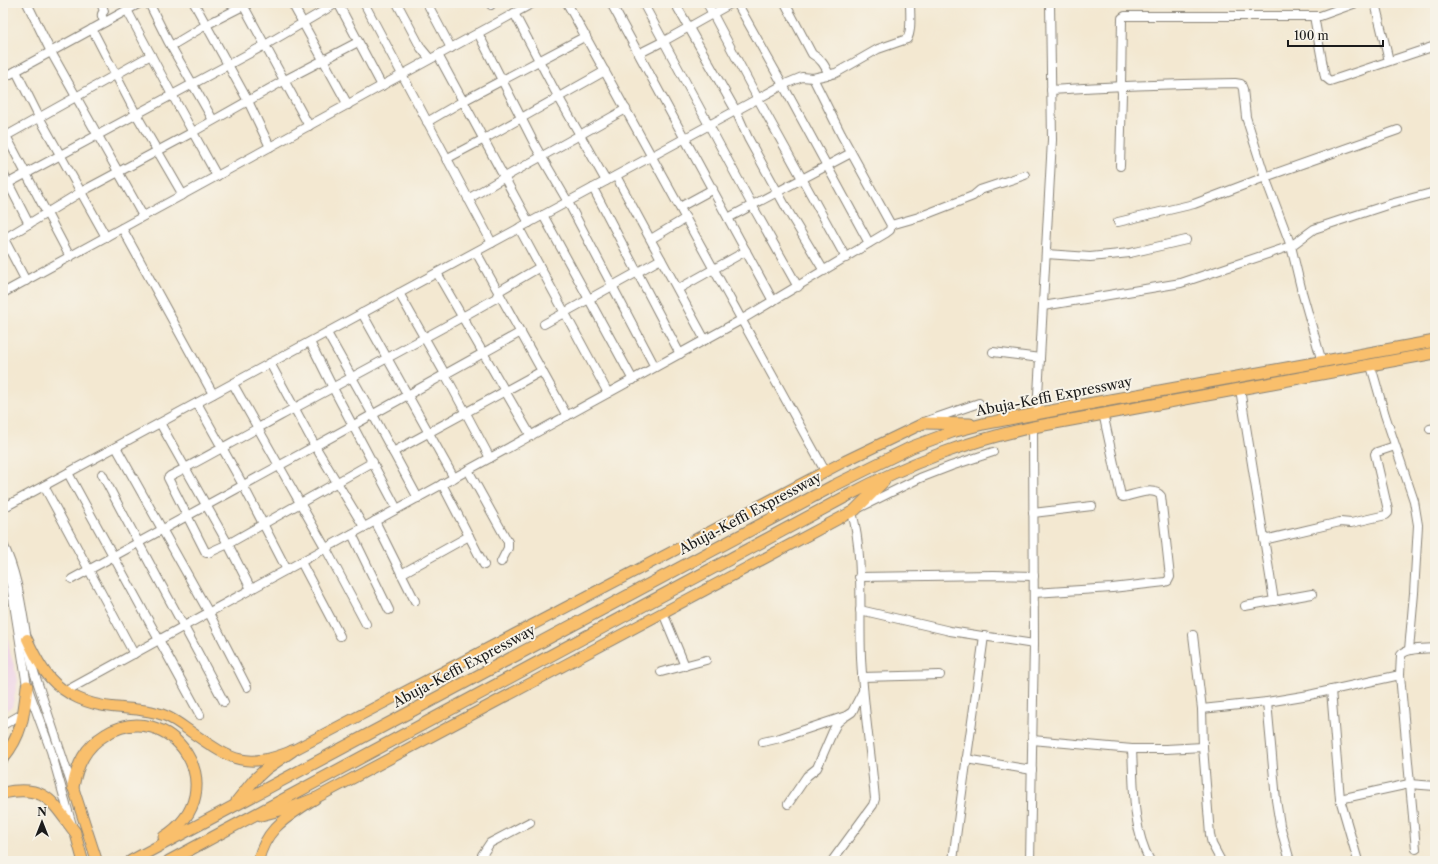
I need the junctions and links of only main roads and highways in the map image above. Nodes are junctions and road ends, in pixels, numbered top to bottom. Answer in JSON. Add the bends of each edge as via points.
{"nodes":[{"id":1,"x":1435,"y":341,"type":"edge"},
{"id":2,"x":1435,"y":353,"type":"edge"},
{"id":3,"x":924,"y":423,"type":"joint"},
{"id":4,"x":983,"y":424,"type":"junction"},
{"id":5,"x":896,"y":471,"type":"junction"},
{"id":6,"x":854,"y":511,"type":"joint"},
{"id":7,"x":27,"y":638,"type":"road end"},
{"id":8,"x":27,"y":686,"type":"road end"},
{"id":9,"x":292,"y":751,"type":"junction"},
{"id":10,"x":3,"y":758,"type":"edge"},
{"id":11,"x":73,"y":787,"type":"joint"},
{"id":12,"x":3,"y":793,"type":"edge"},
{"id":13,"x":314,"y":799,"type":"junction"},
{"id":14,"x":234,"y":805,"type":"junction"},
{"id":15,"x":247,"y":818,"type":"junction"},
{"id":16,"x":75,"y":832,"type":"joint"},
{"id":17,"x":82,"y":858,"type":"edge"},
{"id":18,"x":97,"y":861,"type":"edge"},
{"id":19,"x":130,"y":861,"type":"edge"},
{"id":20,"x":169,"y":861,"type":"edge"},
{"id":21,"x":258,"y":861,"type":"edge"}],
"edges":[{"from":1,"to":4,"type":"highway","name":"Abuja-Keffi Expressway"},
{"from":2,"to":5,"type":"highway","name":"Abuja-Keffi Expressway","via":[[1033,426],[948,450]]},
{"from":3,"to":4,"type":"highway"},
{"from":3,"to":9,"type":"main road","name":"Abuja-Keffi Expressway","via":[[825,471]]},
{"from":4,"to":14,"type":"highway","name":"Abuja-Keffi Expressway","via":[[952,432],[882,461]]},
{"from":5,"to":6,"type":"highway"},
{"from":5,"to":15,"type":"highway","name":"Abuja-Keffi Expressway"},
{"from":6,"to":13,"type":"main road"},
{"from":7,"to":9,"type":"main road","name":"Abuja-Keffi Expressway","via":[[50,678],[79,699],[171,718],[219,751],[236,759],[263,760]]},
{"from":8,"to":10,"type":"highway","via":[[24,713],[18,733]]},
{"from":9,"to":14,"type":"highway","via":[[254,780]]},
{"from":11,"to":18,"type":"main road"},
{"from":11,"to":19,"type":"highway","via":[[77,770],[85,754],[96,741],[122,727],[138,725],[164,732],[174,738],[187,754],[195,772],[196,789],[193,805],[180,824]]},
{"from":12,"to":16,"type":"highway","via":[[29,790],[44,796],[56,806]]},
{"from":13,"to":15,"type":"highway"},
{"from":13,"to":21,"type":"main road","via":[[275,827],[266,840]]},
{"from":14,"to":19,"type":"highway","name":"Abuja-Keffi Expressway"},
{"from":15,"to":20,"type":"highway","name":"Abuja-Keffi Expressway"},
{"from":16,"to":17,"type":"main road"}]}
